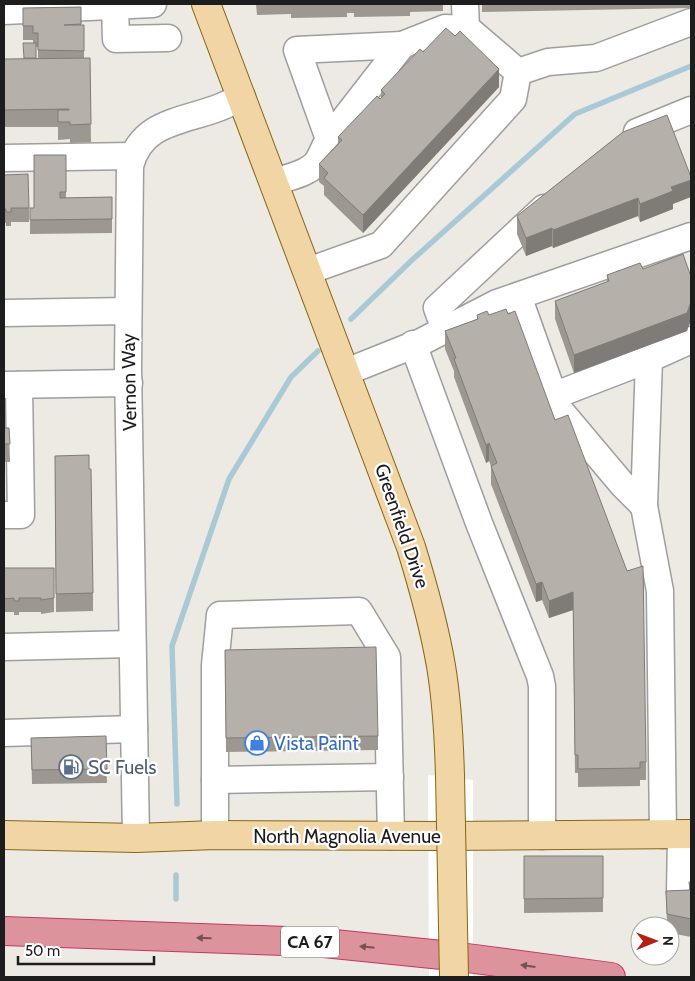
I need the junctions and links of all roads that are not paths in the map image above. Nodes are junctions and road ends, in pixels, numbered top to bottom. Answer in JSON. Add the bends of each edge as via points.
{"nodes":[{"id":1,"x":153,"y":4,"type":"edge"},
{"id":2,"x":206,"y":4,"type":"edge"},
{"id":3,"x":465,"y":4,"type":"edge"},
{"id":4,"x":115,"y":6,"type":"junction"},
{"id":5,"x":4,"y":11,"type":"edge"},
{"id":6,"x":691,"y":22,"type":"edge"},
{"id":7,"x":466,"y":29,"type":"junction"},
{"id":8,"x":168,"y":38,"type":"dead end"},
{"id":9,"x":402,"y":45,"type":"junction"},
{"id":10,"x":518,"y":72,"type":"junction"},
{"id":11,"x":242,"y":97,"type":"junction"},
{"id":12,"x":691,"y":110,"type":"edge"},
{"id":13,"x":329,"y":139,"type":"junction"},
{"id":14,"x":617,"y":140,"type":"edge"},
{"id":15,"x":132,"y":156,"type":"junction"},
{"id":16,"x":4,"y":158,"type":"edge"},
{"id":17,"x":274,"y":182,"type":"junction"},
{"id":18,"x":560,"y":194,"type":"edge"},
{"id":19,"x":691,"y":236,"type":"edge"},
{"id":20,"x":308,"y":271,"type":"junction"},
{"id":21,"x":518,"y":296,"type":"junction"},
{"id":22,"x":128,"y":311,"type":"junction"},
{"id":23,"x":4,"y":314,"type":"edge"},
{"id":24,"x":445,"y":330,"type":"junction"},
{"id":25,"x":691,"y":340,"type":"edge"},
{"id":26,"x":413,"y":344,"type":"junction"},
{"id":27,"x":649,"y":360,"type":"junction"},
{"id":28,"x":346,"y":372,"type":"junction"},
{"id":29,"x":129,"y":383,"type":"junction"},
{"id":30,"x":11,"y":385,"type":"edge"},
{"id":31,"x":553,"y":396,"type":"junction"},
{"id":32,"x":644,"y":506,"type":"junction"},
{"id":33,"x":4,"y":515,"type":"edge"},
{"id":34,"x":132,"y":644,"type":"junction"},
{"id":35,"x":4,"y":647,"type":"edge"},
{"id":36,"x":134,"y":729,"type":"junction"},
{"id":37,"x":4,"y":733,"type":"edge"},
{"id":38,"x":390,"y":777,"type":"junction"},
{"id":39,"x":215,"y":780,"type":"junction"},
{"id":40,"x":678,"y":834,"type":"edge"},
{"id":41,"x":4,"y":835,"type":"edge"},
{"id":42,"x":215,"y":835,"type":"junction"},
{"id":43,"x":391,"y":836,"type":"junction"},
{"id":44,"x":542,"y":836,"type":"junction"},
{"id":45,"x":136,"y":838,"type":"junction"},
{"id":46,"x":691,"y":892,"type":"edge"},
{"id":47,"x":5,"y":931,"type":"edge"},
{"id":48,"x":454,"y":977,"type":"edge"},
{"id":49,"x":611,"y":977,"type":"edge"}],
"edges":[{"from":1,"to":4,"type":"street"},
{"from":2,"to":11,"type":"main road"},
{"from":3,"to":7,"type":"street"},
{"from":4,"to":5,"type":"street"},
{"from":4,"to":8,"type":"street","via":[[116,39]]},
{"from":6,"to":10,"type":"street","via":[[596,58],[548,62]]},
{"from":7,"to":9,"type":"street","via":[[445,28]]},
{"from":7,"to":10,"type":"street"},
{"from":9,"to":13,"type":"street"},
{"from":9,"to":13,"type":"street","via":[[296,50]]},
{"from":10,"to":20,"type":"street","via":[[513,99],[380,245]]},
{"from":11,"to":15,"type":"street","via":[[152,132],[142,140]]},
{"from":11,"to":17,"type":"main road","name":"Greenfield Drive"},
{"from":12,"to":14,"type":"street"},
{"from":13,"to":17,"type":"street","via":[[312,166]]},
{"from":15,"to":16,"type":"street"},
{"from":15,"to":22,"type":"street","name":"Vernon Way"},
{"from":17,"to":20,"type":"main road","name":"Greenfield Drive"},
{"from":18,"to":24,"type":"street","via":[[437,308]]},
{"from":19,"to":21,"type":"street"},
{"from":20,"to":28,"type":"main road","name":"Greenfield Drive"},
{"from":21,"to":24,"type":"street"},
{"from":21,"to":31,"type":"street"},
{"from":22,"to":23,"type":"street"},
{"from":22,"to":29,"type":"street","name":"Vernon Way"},
{"from":24,"to":26,"type":"street"},
{"from":25,"to":27,"type":"street"},
{"from":26,"to":28,"type":"street"},
{"from":26,"to":44,"type":"street","via":[[540,676]]},
{"from":27,"to":31,"type":"street"},
{"from":27,"to":32,"type":"street"},
{"from":28,"to":48,"type":"main road","name":"Greenfield Drive","bridge":true,"via":[[400,514],[424,588],[441,668],[450,776]]},
{"from":29,"to":30,"type":"street"},
{"from":29,"to":34,"type":"street","name":"Vernon Way"},
{"from":30,"to":33,"type":"street","via":[[21,515]]},
{"from":31,"to":32,"type":"street","via":[[558,408]]},
{"from":32,"to":40,"type":"street","via":[[660,591]]},
{"from":34,"to":35,"type":"street"},
{"from":34,"to":36,"type":"street","name":"Vernon Way"},
{"from":36,"to":37,"type":"street"},
{"from":36,"to":45,"type":"street","name":"Vernon Way"},
{"from":38,"to":39,"type":"street"},
{"from":38,"to":39,"type":"street","via":[[387,657],[359,610],[220,614],[215,665]]},
{"from":38,"to":43,"type":"street"},
{"from":39,"to":42,"type":"street"},
{"from":40,"to":44,"type":"main road","name":"North Magnolia Avenue"},
{"from":40,"to":46,"type":"street","via":[[680,892]]},
{"from":41,"to":45,"type":"main road","name":"North Magnolia Avenue"},
{"from":42,"to":43,"type":"main road","name":"North Magnolia Avenue"},
{"from":42,"to":45,"type":"main road","name":"North Magnolia Avenue"},
{"from":43,"to":44,"type":"main road","name":"North Magnolia Avenue"},
{"from":49,"to":47,"type":"highway","number":"CA 67","one_way":true,"via":[[314,942]]}]}
